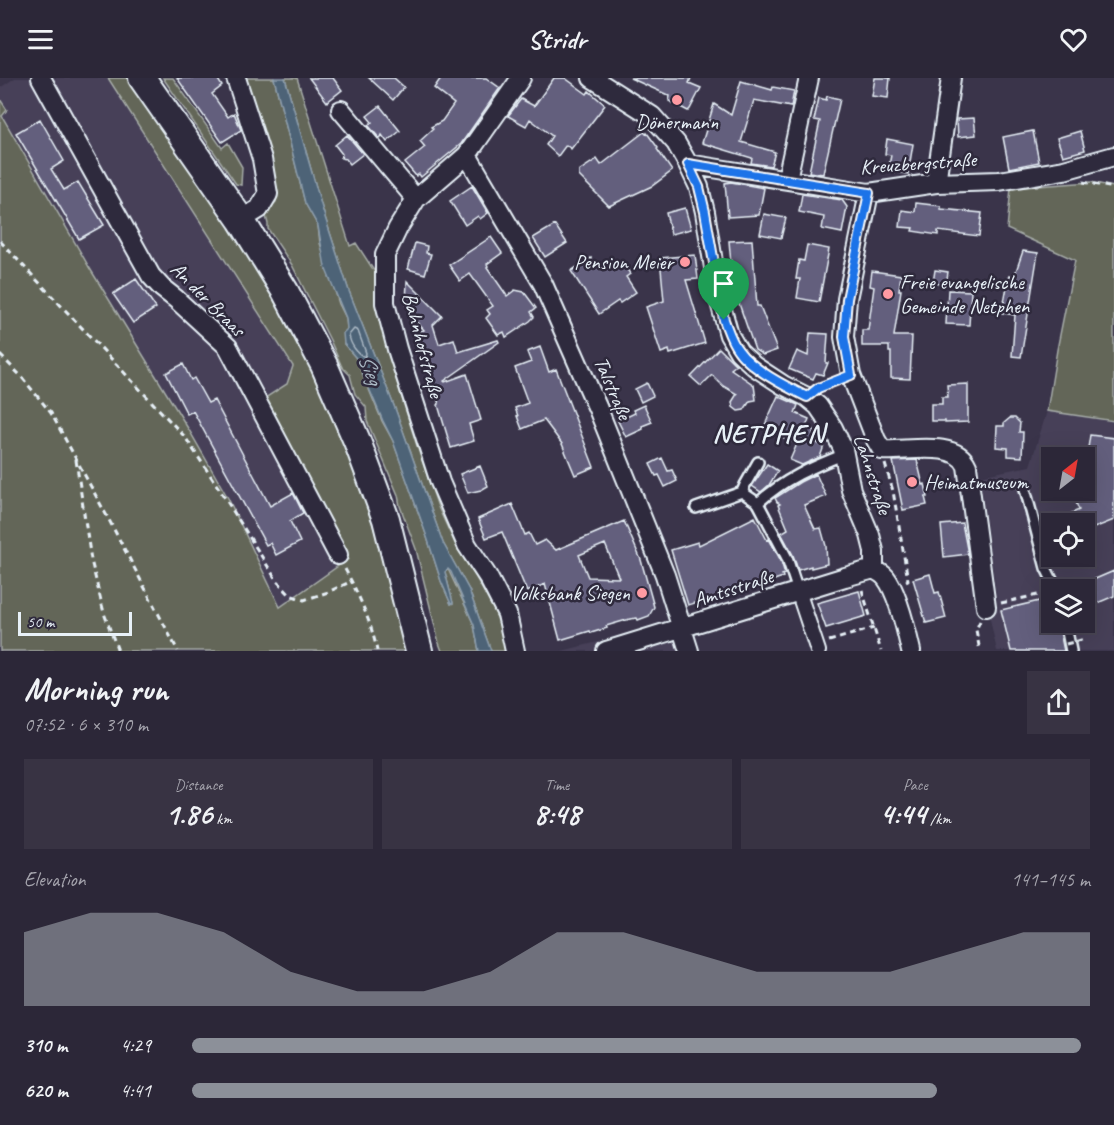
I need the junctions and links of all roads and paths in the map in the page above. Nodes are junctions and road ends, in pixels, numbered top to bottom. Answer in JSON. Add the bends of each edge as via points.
{"nodes":[{"id":1,"x":41,"y":78,"type":"edge"},
{"id":2,"x":142,"y":78,"type":"edge"},
{"id":3,"x":236,"y":78,"type":"edge"},
{"id":4,"x":521,"y":78,"type":"edge"},
{"id":5,"x":592,"y":78,"type":"edge"},
{"id":6,"x":809,"y":78,"type":"edge"},
{"id":7,"x":951,"y":78,"type":"edge"},
{"id":8,"x":341,"y":110,"type":"dead end"},
{"id":9,"x":467,"y":155,"type":"junction"},
{"id":10,"x":1114,"y":156,"type":"edge"},
{"id":11,"x":688,"y":164,"type":"junction"},
{"id":12,"x":787,"y":178,"type":"junction"},
{"id":13,"x":936,"y":183,"type":"junction"},
{"id":14,"x":869,"y":193,"type":"junction"},
{"id":15,"x":416,"y":199,"type":"junction"},
{"id":16,"x":241,"y":220,"type":"junction"},
{"id":17,"x":0,"y":241,"type":"edge"},
{"id":18,"x":0,"y":355,"type":"edge"},
{"id":19,"x":851,"y":375,"type":"junction"},
{"id":20,"x":807,"y":397,"type":"junction"},
{"id":21,"x":882,"y":450,"type":"junction"},
{"id":22,"x":844,"y":454,"type":"junction"},
{"id":23,"x":76,"y":458,"type":"junction"},
{"id":24,"x":758,"y":462,"type":"dead end"},
{"id":25,"x":1024,"y":485,"type":"dead end"},
{"id":26,"x":742,"y":492,"type":"junction"},
{"id":27,"x":758,"y":503,"type":"junction"},
{"id":28,"x":696,"y":508,"type":"dead end"},
{"id":29,"x":902,"y":545,"type":"junction"},
{"id":30,"x":896,"y":547,"type":"dead end"},
{"id":31,"x":338,"y":555,"type":"joint"},
{"id":32,"x":866,"y":572,"type":"junction"},
{"id":33,"x":1051,"y":579,"type":"edge"},
{"id":34,"x":352,"y":581,"type":"junction"},
{"id":35,"x":892,"y":590,"type":"junction"},
{"id":36,"x":798,"y":591,"type":"junction"},
{"id":37,"x":1041,"y":594,"type":"edge"},
{"id":38,"x":986,"y":607,"type":"junction"},
{"id":39,"x":683,"y":628,"type":"junction"},
{"id":40,"x":874,"y":628,"type":"junction"},
{"id":41,"x":1067,"y":633,"type":"edge"},
{"id":42,"x":1085,"y":639,"type":"dead end"},
{"id":43,"x":822,"y":646,"type":"edge"},
{"id":44,"x":1069,"y":648,"type":"edge"},
{"id":45,"x":118,"y":651,"type":"edge"},
{"id":46,"x":178,"y":651,"type":"edge"},
{"id":47,"x":377,"y":651,"type":"edge"},
{"id":48,"x":419,"y":651,"type":"edge"},
{"id":49,"x":515,"y":651,"type":"edge"},
{"id":50,"x":606,"y":651,"type":"edge"},
{"id":51,"x":689,"y":651,"type":"edge"},
{"id":52,"x":881,"y":651,"type":"edge"},
{"id":53,"x":911,"y":651,"type":"edge"},
{"id":54,"x":980,"y":651,"type":"edge"}],
"edges":[{"from":1,"to":31,"type":"street","name":"An der Braas","via":[[151,276],[228,347]]},
{"from":2,"to":16,"type":"main road"},
{"from":3,"to":16,"type":"street","via":[[262,159],[268,194],[259,209]]},
{"from":4,"to":9,"type":"street","name":"Bahnhofstraße"},
{"from":5,"to":11,"type":"street","name":"Lahnstraße","via":[[652,116]]},
{"from":6,"to":12,"type":"street"},
{"from":7,"to":13,"type":"street"},
{"from":8,"to":15,"type":"street"},
{"from":9,"to":15,"type":"street","name":"Bahnhofstraße"},
{"from":9,"to":39,"type":"street","name":"Talstraße","via":[[543,285],[598,409]]},
{"from":10,"to":13,"type":"street","name":"Kreuzbergstraße","via":[[1064,170],[999,181]]},
{"from":11,"to":12,"type":"street","name":"Kreuzbergstraße"},
{"from":11,"to":20,"type":"street","name":"Lahnstraße","via":[[701,195],[729,335],[754,366]]},
{"from":12,"to":14,"type":"street","name":"Kreuzbergstraße"},
{"from":13,"to":14,"type":"street","name":"Kreuzbergstraße"},
{"from":14,"to":19,"type":"street","via":[[847,299],[844,337]]},
{"from":15,"to":49,"type":"street","name":"Bahnhofstraße","via":[[386,255],[385,303],[440,482],[466,545],[507,614]]},
{"from":16,"to":48,"type":"main road","via":[[302,323],[357,441],[386,519]]},
{"from":17,"to":34,"type":"path","via":[[185,437],[277,581],[290,595],[304,600]]},
{"from":18,"to":23,"type":"path","via":[[51,413]]},
{"from":19,"to":20,"type":"path","via":[[818,388]]},
{"from":19,"to":21,"type":"street"},
{"from":20,"to":22,"type":"street","name":"Lahnstraße","via":[[833,428]]},
{"from":21,"to":29,"type":"path"},
{"from":21,"to":38,"type":"street","via":[[945,450],[964,459]]},
{"from":22,"to":27,"type":"lane","via":[[798,474]]},
{"from":22,"to":32,"type":"street","name":"Lahnstraße","via":[[851,490],[874,551]]},
{"from":23,"to":45,"type":"path","via":[[91,560]]},
{"from":23,"to":46,"type":"path"},
{"from":24,"to":26,"type":"lane"},
{"from":25,"to":33,"type":"lane"},
{"from":26,"to":27,"type":"lane"},
{"from":26,"to":28,"type":"lane"},
{"from":27,"to":36,"type":"lane","via":[[787,558]]},
{"from":29,"to":30,"type":"path"},
{"from":29,"to":35,"type":"path","via":[[908,580]]},
{"from":31,"to":34,"type":"path"},
{"from":32,"to":35,"type":"street","via":[[882,573]]},
{"from":32,"to":36,"type":"street","name":"Amtsstraße"},
{"from":32,"to":40,"type":"path"},
{"from":34,"to":47,"type":"path"},
{"from":35,"to":53,"type":"street"},
{"from":36,"to":39,"type":"street","name":"Amtsstraße"},
{"from":36,"to":43,"type":"street"},
{"from":37,"to":38,"type":"path"},
{"from":38,"to":54,"type":"path","via":[[976,630]]},
{"from":39,"to":50,"type":"street","name":"Amtsstraße"},
{"from":39,"to":51,"type":"street","name":"Talstraße"},
{"from":40,"to":43,"type":"path"},
{"from":40,"to":52,"type":"path"},
{"from":41,"to":44,"type":"lane"},
{"from":42,"to":44,"type":"path","bridge":true}]}
